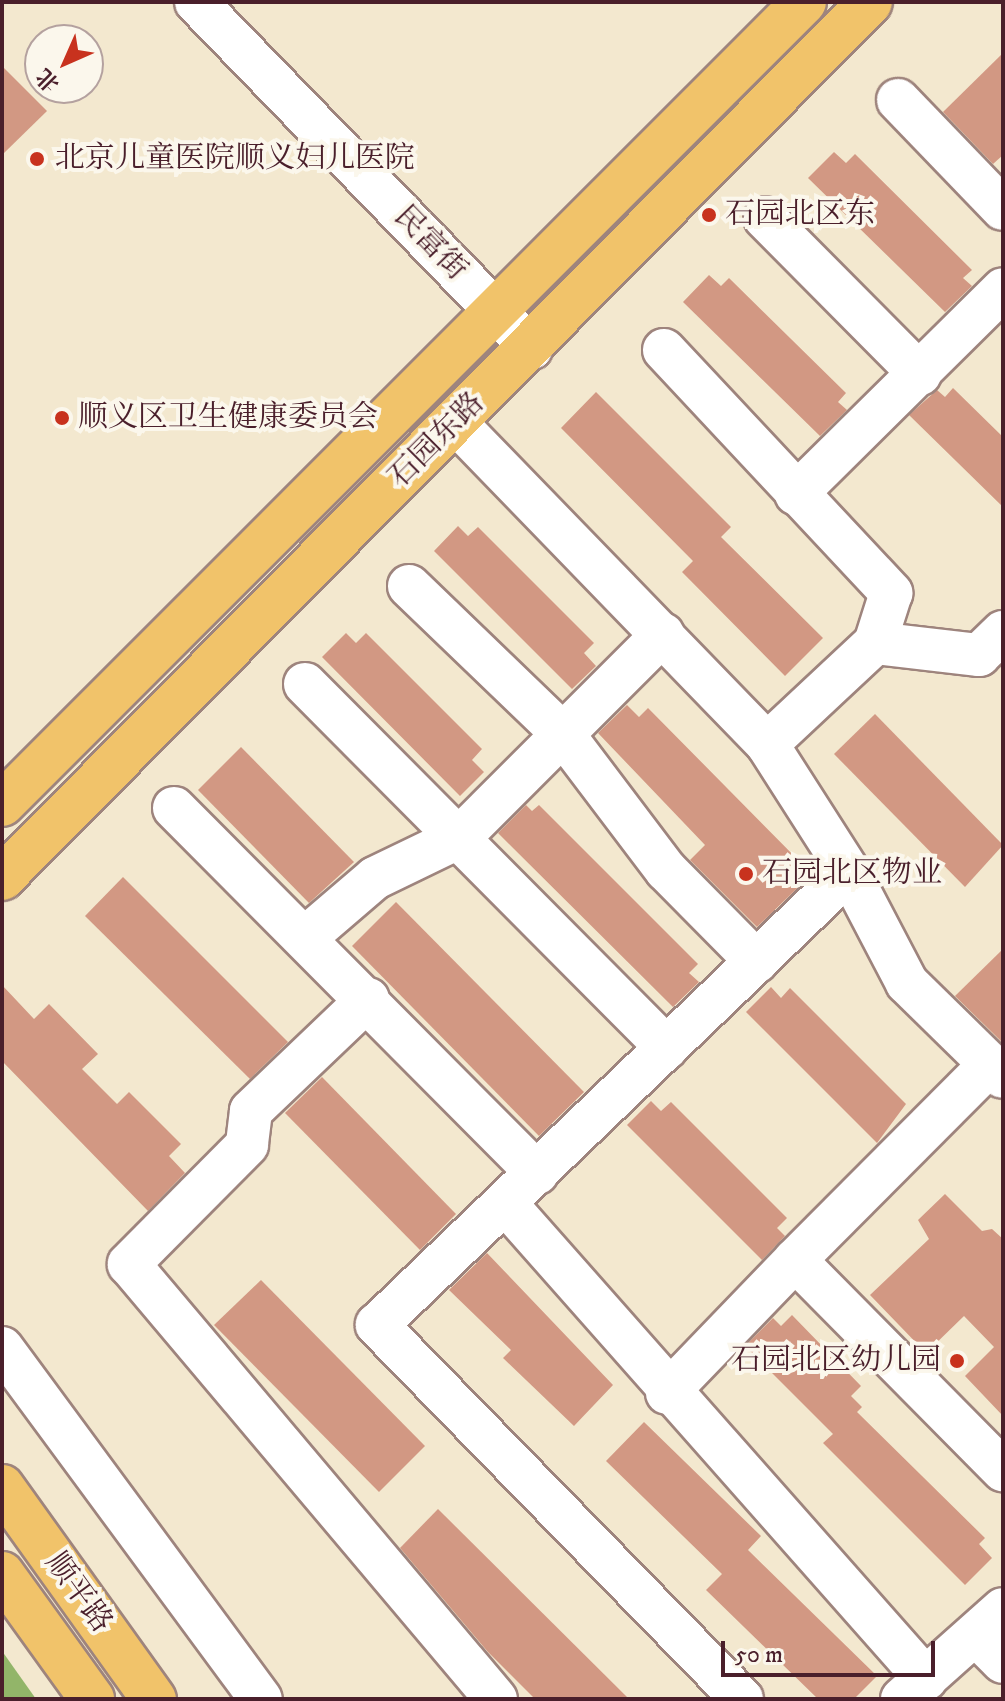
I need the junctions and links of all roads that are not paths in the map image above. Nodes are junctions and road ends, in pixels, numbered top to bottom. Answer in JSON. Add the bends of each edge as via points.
{"nodes":[{"id":1,"x":196,"y":2,"type":"edge"},
{"id":2,"x":804,"y":2,"type":"edge"},
{"id":3,"x":870,"y":2,"type":"edge"},
{"id":4,"x":898,"y":100,"type":"dead end"},
{"id":5,"x":1003,"y":209,"type":"edge"},
{"id":6,"x":765,"y":218,"type":"dead end"},
{"id":7,"x":1003,"y":289,"type":"edge"},
{"id":8,"x":498,"y":313,"type":"junction"},
{"id":9,"x":531,"y":348,"type":"junction"},
{"id":10,"x":664,"y":350,"type":"dead end"},
{"id":11,"x":920,"y":374,"type":"junction"},
{"id":12,"x":455,"y":422,"type":"junction"},
{"id":13,"x":796,"y":494,"type":"junction"},
{"id":14,"x":409,"y":586,"type":"dead end"},
{"id":15,"x":1003,"y":632,"type":"edge"},
{"id":16,"x":663,"y":634,"type":"junction"},
{"id":17,"x":875,"y":643,"type":"junction"},
{"id":18,"x":305,"y":684,"type":"dead end"},
{"id":19,"x":563,"y":734,"type":"junction"},
{"id":20,"x":767,"y":744,"type":"junction"},
{"id":21,"x":2,"y":804,"type":"edge"},
{"id":22,"x":174,"y":808,"type":"dead end"},
{"id":23,"x":460,"y":837,"type":"junction"},
{"id":24,"x":849,"y":872,"type":"junction"},
{"id":25,"x":2,"y":878,"type":"edge"},
{"id":26,"x":305,"y":938,"type":"junction"},
{"id":27,"x":757,"y":962,"type":"junction"},
{"id":28,"x":368,"y":999,"type":"junction"},
{"id":29,"x":667,"y":1048,"type":"junction"},
{"id":30,"x":996,"y":1070,"type":"edge"},
{"id":31,"x":537,"y":1173,"type":"junction"},
{"id":32,"x":506,"y":1204,"type":"junction"},
{"id":33,"x":795,"y":1260,"type":"junction"},
{"id":34,"x":2,"y":1348,"type":"edge"},
{"id":35,"x":667,"y":1393,"type":"junction"},
{"id":36,"x":1003,"y":1470,"type":"edge"},
{"id":37,"x":2,"y":1487,"type":"edge"},
{"id":38,"x":2,"y":1574,"type":"edge"},
{"id":39,"x":994,"y":1635,"type":"edge"},
{"id":40,"x":914,"y":1689,"type":"edge"},
{"id":41,"x":92,"y":1699,"type":"edge"},
{"id":42,"x":154,"y":1699,"type":"edge"},
{"id":43,"x":261,"y":1699,"type":"edge"},
{"id":44,"x":496,"y":1699,"type":"edge"},
{"id":45,"x":742,"y":1699,"type":"edge"}],
"edges":[{"from":1,"to":8,"type":"street","name":"民富街"},
{"from":2,"to":8,"type":"main road","name":"石园东路"},
{"from":3,"to":9,"type":"main road","name":"石园东路"},
{"from":4,"to":5,"type":"street"},
{"from":6,"to":11,"type":"street"},
{"from":7,"to":11,"type":"street"},
{"from":8,"to":9,"type":"street","name":"民富街"},
{"from":8,"to":21,"type":"main road","name":"石园东路"},
{"from":9,"to":12,"type":"main road","name":"石园东路"},
{"from":10,"to":13,"type":"street"},
{"from":11,"to":13,"type":"street"},
{"from":12,"to":16,"type":"street"},
{"from":12,"to":25,"type":"main road","name":"石园东路"},
{"from":13,"to":17,"type":"street","via":[[891,593]]},
{"from":14,"to":19,"type":"street"},
{"from":15,"to":17,"type":"street","via":[[979,655]]},
{"from":16,"to":19,"type":"street"},
{"from":16,"to":20,"type":"street"},
{"from":17,"to":20,"type":"street"},
{"from":18,"to":23,"type":"street"},
{"from":19,"to":23,"type":"street"},
{"from":19,"to":27,"type":"street","via":[[666,870]]},
{"from":20,"to":24,"type":"street"},
{"from":22,"to":26,"type":"street"},
{"from":23,"to":26,"type":"street","via":[[375,878]]},
{"from":23,"to":29,"type":"street"},
{"from":24,"to":27,"type":"street"},
{"from":24,"to":30,"type":"street","via":[[907,983]]},
{"from":26,"to":28,"type":"street"},
{"from":27,"to":29,"type":"street"},
{"from":28,"to":31,"type":"street"},
{"from":28,"to":44,"type":"street","via":[[251,1111],[247,1145],[129,1264]]},
{"from":29,"to":31,"type":"street"},
{"from":30,"to":33,"type":"street"},
{"from":31,"to":32,"type":"street"},
{"from":32,"to":35,"type":"street"},
{"from":32,"to":45,"type":"street","via":[[377,1325]]},
{"from":33,"to":35,"type":"street"},
{"from":33,"to":36,"type":"street"},
{"from":34,"to":43,"type":"street"},
{"from":35,"to":40,"type":"street"},
{"from":37,"to":42,"type":"main road","name":"顺平路"},
{"from":38,"to":41,"type":"main road","name":"顺平路"},
{"from":39,"to":40,"type":"street"}]}
